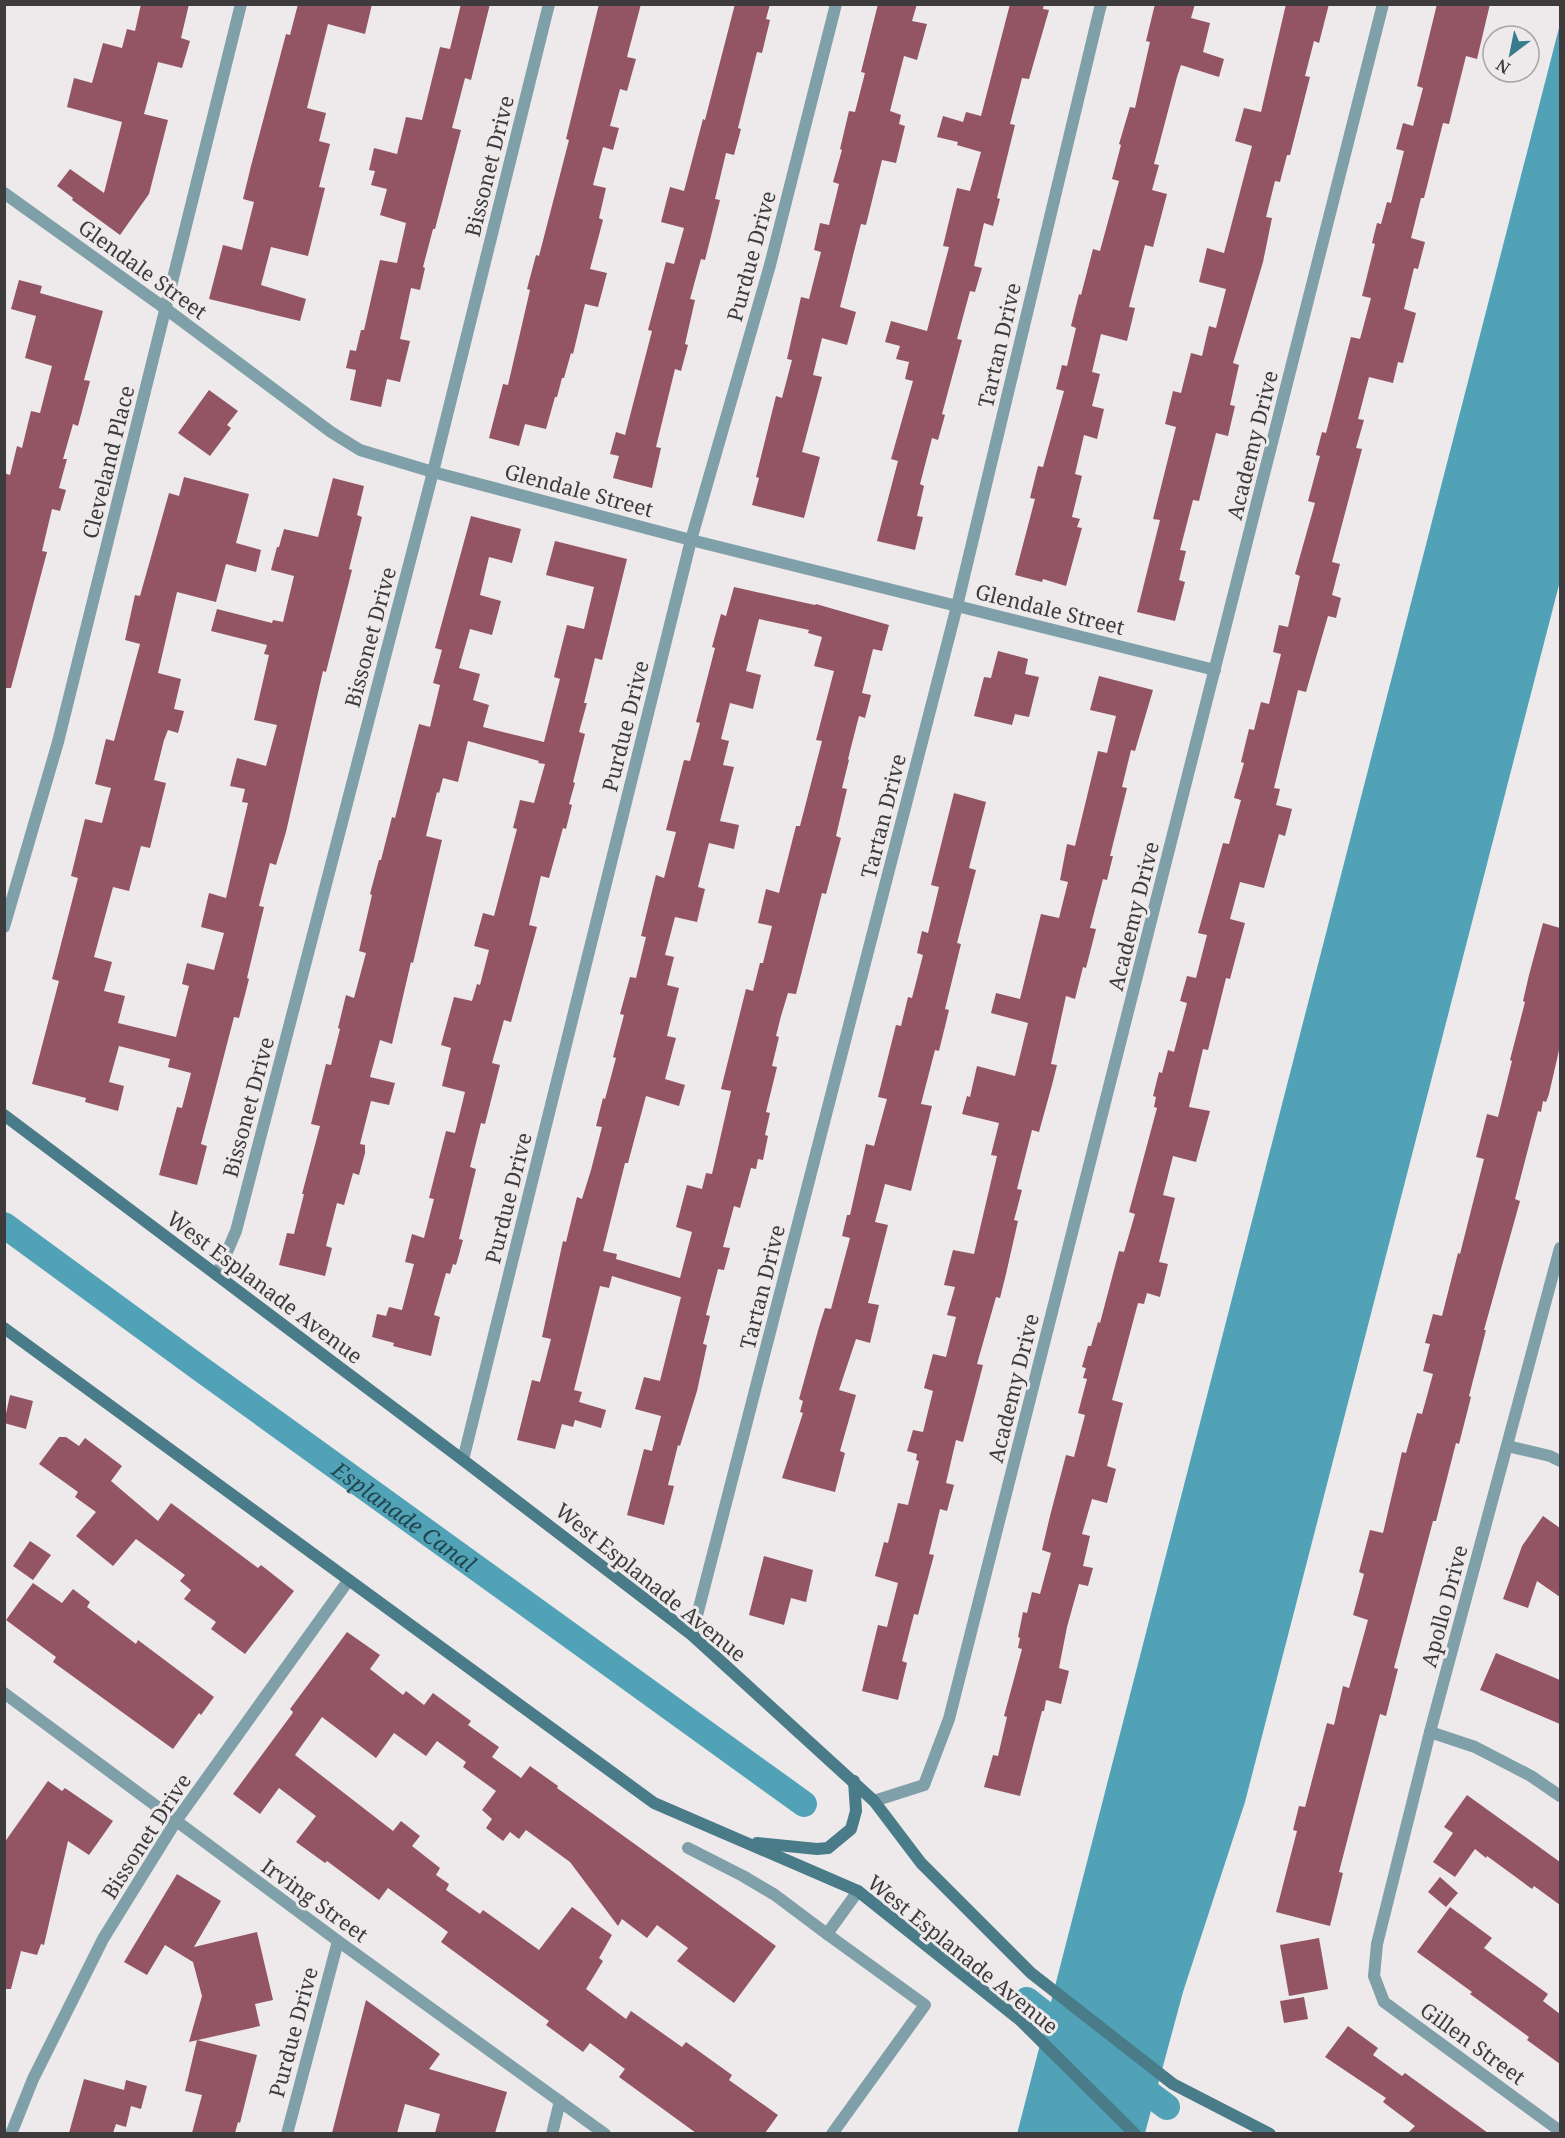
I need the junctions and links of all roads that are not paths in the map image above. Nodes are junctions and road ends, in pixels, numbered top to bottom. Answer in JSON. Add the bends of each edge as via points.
{"nodes":[{"id":1,"x":241,"y":4,"type":"edge"},
{"id":2,"x":549,"y":4,"type":"edge"},
{"id":3,"x":836,"y":4,"type":"edge"},
{"id":4,"x":1101,"y":4,"type":"edge"},
{"id":5,"x":1383,"y":4,"type":"edge"},
{"id":6,"x":4,"y":193,"type":"edge"},
{"id":7,"x":166,"y":309,"type":"junction"},
{"id":8,"x":433,"y":472,"type":"junction"},
{"id":9,"x":691,"y":540,"type":"junction"},
{"id":10,"x":957,"y":606,"type":"junction"},
{"id":11,"x":1215,"y":670,"type":"junction"},
{"id":12,"x":4,"y":927,"type":"edge"},
{"id":13,"x":4,"y":1115,"type":"edge"},
{"id":14,"x":1560,"y":1248,"type":"edge"},
{"id":15,"x":217,"y":1275,"type":"junction"},
{"id":16,"x":4,"y":1328,"type":"edge"},
{"id":17,"x":1507,"y":1446,"type":"junction"},
{"id":18,"x":463,"y":1460,"type":"junction"},
{"id":19,"x":1560,"y":1461,"type":"edge"},
{"id":20,"x":348,"y":1581,"type":"junction"},
{"id":21,"x":692,"y":1635,"type":"junction"},
{"id":22,"x":4,"y":1693,"type":"edge"},
{"id":23,"x":1430,"y":1732,"type":"junction"},
{"id":24,"x":854,"y":1781,"type":"junction"},
{"id":25,"x":1560,"y":1796,"type":"edge"},
{"id":26,"x":874,"y":1801,"type":"junction"},
{"id":27,"x":176,"y":1821,"type":"junction"},
{"id":28,"x":744,"y":1842,"type":"junction"},
{"id":29,"x":688,"y":1848,"type":"dead end"},
{"id":30,"x":858,"y":1891,"type":"junction"},
{"id":31,"x":827,"y":1934,"type":"junction"},
{"id":32,"x":338,"y":1941,"type":"junction"},
{"id":33,"x":1374,"y":1976,"type":"joint"},
{"id":34,"x":560,"y":2101,"type":"junction"},
{"id":35,"x":1560,"y":2131,"type":"edge"},
{"id":36,"x":11,"y":2133,"type":"edge"},
{"id":37,"x":286,"y":2133,"type":"edge"},
{"id":38,"x":552,"y":2133,"type":"edge"},
{"id":39,"x":605,"y":2133,"type":"edge"},
{"id":40,"x":832,"y":2133,"type":"edge"},
{"id":41,"x":1135,"y":2133,"type":"edge"},
{"id":42,"x":1270,"y":2133,"type":"edge"}],
"edges":[{"from":1,"to":7,"type":"street","name":"Cleveland Place"},
{"from":2,"to":8,"type":"street","name":"Bissonet Drive"},
{"from":3,"to":9,"type":"street","name":"Purdue Drive","via":[[771,266]]},
{"from":4,"to":10,"type":"street","name":"Tartan Drive"},
{"from":5,"to":11,"type":"street","name":"Academy Drive"},
{"from":6,"to":7,"type":"street","name":"Glendale Street"},
{"from":7,"to":8,"type":"street","name":"Glendale Street","via":[[360,450]]},
{"from":7,"to":12,"type":"street","name":"Cleveland Place","via":[[58,741]]},
{"from":8,"to":9,"type":"street","name":"Glendale Street"},
{"from":8,"to":15,"type":"street","name":"Bissonet Drive","via":[[236,1231]]},
{"from":9,"to":10,"type":"street","name":"Glendale Street"},
{"from":9,"to":18,"type":"street","name":"Purdue Drive"},
{"from":10,"to":11,"type":"street","name":"Glendale Street"},
{"from":10,"to":21,"type":"street","name":"Tartan Drive"},
{"from":11,"to":26,"type":"street","name":"Academy Drive","via":[[949,1719],[924,1785]]},
{"from":13,"to":15,"type":"main road","name":"West Esplanade Avenue"},
{"from":14,"to":17,"type":"street","name":"Apollo Drive"},
{"from":15,"to":18,"type":"main road","name":"West Esplanade Avenue"},
{"from":16,"to":20,"type":"main road","name":"West Esplanade Avenue"},
{"from":17,"to":19,"type":"street"},
{"from":17,"to":23,"type":"street","name":"Apollo Drive"},
{"from":18,"to":21,"type":"main road","name":"West Esplanade Avenue"},
{"from":20,"to":27,"type":"street","name":"Bissonet Drive"},
{"from":20,"to":28,"type":"main road","name":"West Esplanade Avenue","via":[[654,1803]]},
{"from":21,"to":24,"type":"main road","name":"West Esplanade Avenue"},
{"from":22,"to":27,"type":"street","name":"Irving Street"},
{"from":23,"to":25,"type":"street","via":[[1475,1747]]},
{"from":23,"to":33,"type":"street","name":"Apollo Drive","via":[[1377,1944]]},
{"from":24,"to":26,"type":"main road","name":"West Esplanade Avenue"},
{"from":24,"to":28,"type":"main road","via":[[856,1811],[851,1829],[828,1848]]},
{"from":26,"to":42,"type":"main road","name":"West Esplanade Avenue","via":[[921,1863],[1031,1973],[1173,2084]]},
{"from":27,"to":32,"type":"street","name":"Irving Street"},
{"from":27,"to":36,"type":"street","name":"Bissonet Drive","via":[[103,1939],[33,2079]]},
{"from":28,"to":30,"type":"main road","name":"West Esplanade Avenue"},
{"from":29,"to":31,"type":"street","via":[[767,1890]]},
{"from":30,"to":31,"type":"street"},
{"from":30,"to":41,"type":"main road","name":"West Esplanade Avenue","via":[[1020,2019]]},
{"from":31,"to":40,"type":"street","via":[[925,2005]]},
{"from":32,"to":34,"type":"street","name":"Irving Street"},
{"from":32,"to":37,"type":"street","name":"Purdue Drive"},
{"from":33,"to":35,"type":"street","name":"Gillen Street","via":[[1384,2001]]},
{"from":34,"to":38,"type":"street"},
{"from":34,"to":39,"type":"street","name":"Irving Street"}]}
